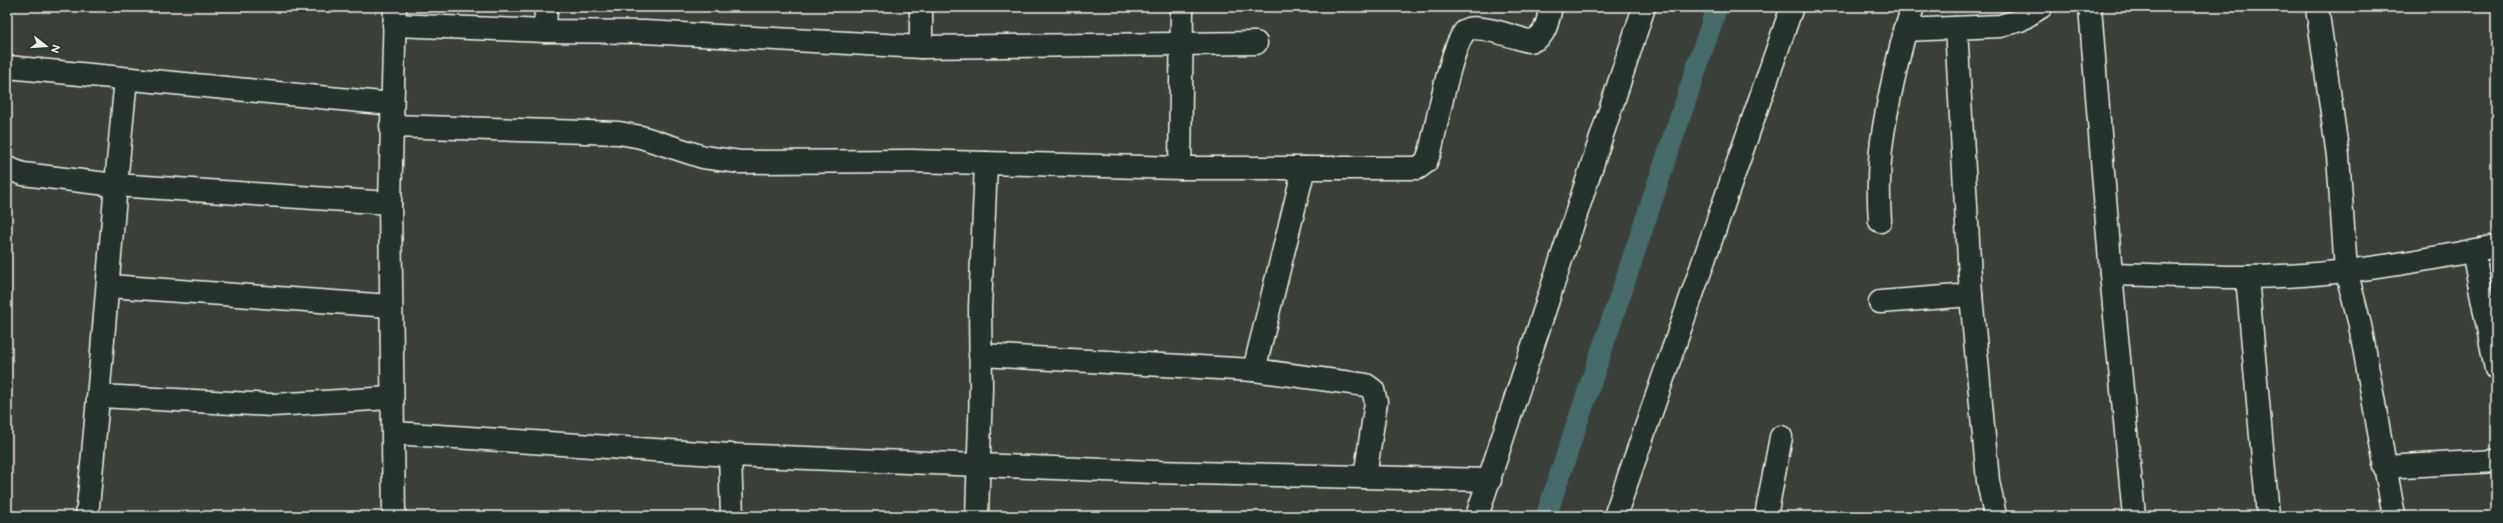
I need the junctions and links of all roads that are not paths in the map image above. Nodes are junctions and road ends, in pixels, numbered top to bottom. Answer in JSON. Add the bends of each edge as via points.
{"nodes":[{"id":1,"x":546,"y":7,"type":"edge"},
{"id":2,"x":921,"y":7,"type":"edge"},
{"id":3,"x":1182,"y":7,"type":"edge"},
{"id":4,"x":1551,"y":7,"type":"edge"},
{"id":5,"x":1644,"y":7,"type":"edge"},
{"id":6,"x":1792,"y":7,"type":"edge"},
{"id":7,"x":1913,"y":7,"type":"edge"},
{"id":8,"x":2041,"y":7,"type":"edge"},
{"id":9,"x":2090,"y":7,"type":"edge"},
{"id":10,"x":2317,"y":7,"type":"edge"},
{"id":11,"x":394,"y":16,"type":"edge"},
{"id":12,"x":1956,"y":28,"type":"junction"},
{"id":13,"x":1904,"y":30,"type":"junction"},
{"id":14,"x":545,"y":31,"type":"junction"},
{"id":15,"x":1182,"y":44,"type":"junction"},
{"id":16,"x":1256,"y":44,"type":"dead end"},
{"id":17,"x":921,"y":47,"type":"junction"},
{"id":18,"x":7,"y":67,"type":"edge"},
{"id":19,"x":126,"y":79,"type":"junction"},
{"id":20,"x":392,"y":104,"type":"junction"},
{"id":21,"x":390,"y":126,"type":"junction"},
{"id":22,"x":986,"y":163,"type":"junction"},
{"id":23,"x":7,"y":168,"type":"edge"},
{"id":24,"x":1180,"y":168,"type":"junction"},
{"id":25,"x":1304,"y":168,"type":"junction"},
{"id":26,"x":115,"y":185,"type":"junction"},
{"id":27,"x":390,"y":203,"type":"junction"},
{"id":28,"x":1880,"y":220,"type":"dead end"},
{"id":29,"x":2496,"y":246,"type":"edge"},
{"id":30,"x":2473,"y":251,"type":"junction"},
{"id":31,"x":2346,"y":270,"type":"junction"},
{"id":32,"x":2111,"y":274,"type":"junction"},
{"id":33,"x":2247,"y":277,"type":"junction"},
{"id":34,"x":109,"y":286,"type":"junction"},
{"id":35,"x":1971,"y":295,"type":"junction"},
{"id":36,"x":1880,"y":302,"type":"dead end"},
{"id":37,"x":390,"y":306,"type":"junction"},
{"id":38,"x":980,"y":355,"type":"junction"},
{"id":39,"x":2496,"y":369,"type":"edge"},
{"id":40,"x":1254,"y":370,"type":"junction"},
{"id":41,"x":100,"y":396,"type":"junction"},
{"id":42,"x":391,"y":398,"type":"junction"},
{"id":43,"x":394,"y":433,"type":"junction"},
{"id":44,"x":1781,"y":437,"type":"dead end"},
{"id":45,"x":730,"y":455,"type":"junction"},
{"id":46,"x":2496,"y":461,"type":"edge"},
{"id":47,"x":979,"y":465,"type":"junction"},
{"id":48,"x":2384,"y":467,"type":"junction"},
{"id":49,"x":1364,"y":478,"type":"junction"},
{"id":50,"x":1490,"y":480,"type":"junction"},
{"id":51,"x":87,"y":516,"type":"edge"},
{"id":52,"x":394,"y":516,"type":"edge"},
{"id":53,"x":732,"y":516,"type":"edge"},
{"id":54,"x":977,"y":516,"type":"edge"},
{"id":55,"x":1477,"y":516,"type":"edge"},
{"id":56,"x":1615,"y":516,"type":"edge"},
{"id":57,"x":1766,"y":516,"type":"edge"},
{"id":58,"x":1995,"y":516,"type":"edge"},
{"id":59,"x":2134,"y":516,"type":"edge"},
{"id":60,"x":2268,"y":516,"type":"edge"},
{"id":61,"x":2394,"y":516,"type":"edge"}],
"edges":[{"from":1,"to":14,"type":"street"},
{"from":2,"to":17,"type":"street"},
{"from":3,"to":15,"type":"street"},
{"from":4,"to":25,"type":"street","via":[[1547,25],[1536,41],[1477,28],[1468,29],[1463,33],[1455,50],[1430,152],[1426,162],[1418,168]]},
{"from":5,"to":50,"type":"street"},
{"from":6,"to":56,"type":"street"},
{"from":7,"to":13,"type":"street"},
{"from":8,"to":12,"type":"street","via":[[2020,20],[2000,26]]},
{"from":9,"to":32,"type":"street"},
{"from":10,"to":31,"type":"street","via":[[2338,156]]},
{"from":11,"to":14,"type":"street"},
{"from":11,"to":20,"type":"street"},
{"from":12,"to":13,"type":"street"},
{"from":12,"to":35,"type":"street"},
{"from":13,"to":28,"type":"street","via":[[1879,149]]},
{"from":14,"to":17,"type":"street","via":[[645,32]]},
{"from":15,"to":16,"type":"street"},
{"from":15,"to":17,"type":"street"},
{"from":15,"to":24,"type":"street"},
{"from":18,"to":19,"type":"street"},
{"from":19,"to":20,"type":"street"},
{"from":19,"to":26,"type":"street"},
{"from":20,"to":21,"type":"street"},
{"from":21,"to":22,"type":"street","via":[[619,133],[641,137],[703,158],[740,162]]},
{"from":21,"to":27,"type":"street"},
{"from":22,"to":24,"type":"street"},
{"from":22,"to":38,"type":"street"},
{"from":23,"to":26,"type":"street","via":[[23,174]]},
{"from":24,"to":25,"type":"street"},
{"from":25,"to":40,"type":"street"},
{"from":26,"to":27,"type":"street"},
{"from":26,"to":34,"type":"street"},
{"from":27,"to":37,"type":"street"},
{"from":29,"to":30,"type":"street"},
{"from":30,"to":31,"type":"street"},
{"from":30,"to":39,"type":"street"},
{"from":31,"to":33,"type":"street"},
{"from":31,"to":48,"type":"street","via":[[2360,325]]},
{"from":32,"to":33,"type":"street"},
{"from":32,"to":59,"type":"street"},
{"from":33,"to":60,"type":"street"},
{"from":34,"to":37,"type":"street"},
{"from":34,"to":41,"type":"street"},
{"from":35,"to":36,"type":"street"},
{"from":35,"to":58,"type":"street","via":[[1988,481]]},
{"from":37,"to":42,"type":"street"},
{"from":38,"to":40,"type":"street"},
{"from":38,"to":47,"type":"street"},
{"from":40,"to":49,"type":"street","via":[[1366,385],[1373,390],[1376,402]]},
{"from":41,"to":42,"type":"street","via":[[272,405]]},
{"from":41,"to":51,"type":"street"},
{"from":42,"to":43,"type":"street"},
{"from":43,"to":45,"type":"street"},
{"from":43,"to":52,"type":"street"},
{"from":44,"to":57,"type":"street"},
{"from":45,"to":47,"type":"street"},
{"from":45,"to":53,"type":"street"},
{"from":46,"to":48,"type":"street"},
{"from":47,"to":49,"type":"street"},
{"from":47,"to":54,"type":"street"},
{"from":48,"to":61,"type":"street"},
{"from":49,"to":50,"type":"street"},
{"from":50,"to":55,"type":"street"}]}
